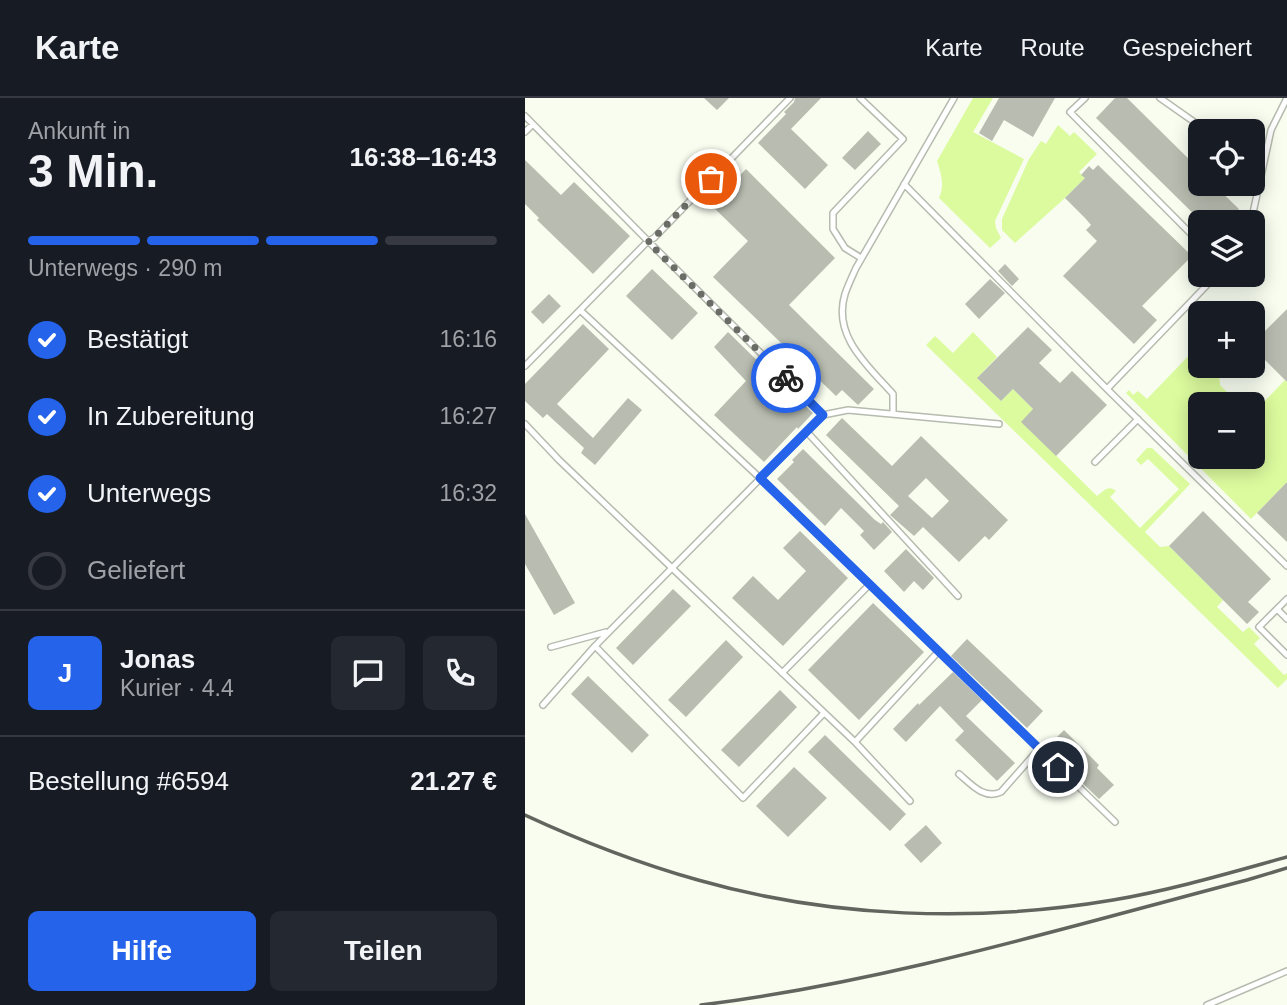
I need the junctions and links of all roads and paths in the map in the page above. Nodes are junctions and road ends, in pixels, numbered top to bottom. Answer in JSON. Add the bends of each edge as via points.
{"nodes":[{"id":1,"x":790,"y":98,"type":"edge"},
{"id":2,"x":860,"y":98,"type":"edge"},
{"id":3,"x":954,"y":98,"type":"edge"},
{"id":4,"x":1085,"y":98,"type":"edge"},
{"id":5,"x":1160,"y":98,"type":"edge"},
{"id":6,"x":1287,"y":98,"type":"edge"},
{"id":7,"x":525,"y":116,"type":"edge"},
{"id":8,"x":1190,"y":119,"type":"edge"},
{"id":9,"x":533,"y":124,"type":"junction"},
{"id":10,"x":525,"y":132,"type":"edge"},
{"id":11,"x":1267,"y":148,"type":"joint"},
{"id":12,"x":904,"y":184,"type":"junction"},
{"id":13,"x":1254,"y":210,"type":"edge"},
{"id":14,"x":1188,"y":231,"type":"edge"},
{"id":15,"x":648,"y":242,"type":"junction"},
{"id":16,"x":861,"y":258,"type":"junction"},
{"id":17,"x":1205,"y":287,"type":"edge"},
{"id":18,"x":580,"y":310,"type":"junction"},
{"id":19,"x":525,"y":366,"type":"edge"},
{"id":20,"x":1107,"y":389,"type":"junction"},
{"id":21,"x":893,"y":414,"type":"junction"},
{"id":22,"x":823,"y":415,"type":"junction"},
{"id":23,"x":1137,"y":419,"type":"junction"},
{"id":24,"x":525,"y":424,"type":"edge"},
{"id":25,"x":999,"y":424,"type":"dead end"},
{"id":26,"x":807,"y":432,"type":"junction"},
{"id":27,"x":1095,"y":461,"type":"dead end"},
{"id":28,"x":760,"y":478,"type":"junction"},
{"id":29,"x":1287,"y":566,"type":"edge"},
{"id":30,"x":672,"y":568,"type":"junction"},
{"id":31,"x":869,"y":585,"type":"junction"},
{"id":32,"x":958,"y":596,"type":"dead end"},
{"id":33,"x":1287,"y":599,"type":"edge"},
{"id":34,"x":1277,"y":609,"type":"junction"},
{"id":35,"x":1287,"y":619,"type":"edge"},
{"id":36,"x":609,"y":632,"type":"junction"},
{"id":37,"x":595,"y":646,"type":"junction"},
{"id":38,"x":551,"y":647,"type":"dead end"},
{"id":39,"x":938,"y":652,"type":"junction"},
{"id":40,"x":1287,"y":655,"type":"edge"},
{"id":41,"x":782,"y":673,"type":"junction"},
{"id":42,"x":543,"y":705,"type":"dead end"},
{"id":43,"x":824,"y":713,"type":"junction"},
{"id":44,"x":855,"y":742,"type":"junction"},
{"id":45,"x":1039,"y":749,"type":"junction"},
{"id":46,"x":959,"y":774,"type":"dead end"},
{"id":47,"x":910,"y":801,"type":"dead end"},
{"id":48,"x":1115,"y":822,"type":"dead end"},
{"id":49,"x":1287,"y":971,"type":"edge"},
{"id":50,"x":1207,"y":1005,"type":"edge"}],
"edges":[{"from":1,"to":15,"type":"lane"},
{"from":2,"to":16,"type":"lane","via":[[903,139],[833,213],[833,229],[845,248]]},
{"from":3,"to":12,"type":"lane"},
{"from":4,"to":14,"type":"lane","via":[[1070,112]]},
{"from":5,"to":8,"type":"lane"},
{"from":6,"to":11,"type":"lane"},
{"from":7,"to":9,"type":"lane"},
{"from":9,"to":10,"type":"lane"},
{"from":9,"to":15,"type":"lane"},
{"from":11,"to":13,"type":"lane"},
{"from":12,"to":16,"type":"lane"},
{"from":12,"to":20,"type":"lane"},
{"from":15,"to":18,"type":"lane"},
{"from":15,"to":22,"type":"lane"},
{"from":16,"to":21,"type":"lane","via":[[844,297],[843,323],[856,352],[893,394]]},
{"from":17,"to":20,"type":"lane"},
{"from":18,"to":19,"type":"lane"},
{"from":18,"to":28,"type":"lane"},
{"from":20,"to":23,"type":"lane"},
{"from":21,"to":22,"type":"lane","via":[[848,410]]},
{"from":21,"to":25,"type":"lane"},
{"from":22,"to":26,"type":"lane"},
{"from":23,"to":27,"type":"lane"},
{"from":23,"to":29,"type":"lane"},
{"from":24,"to":30,"type":"lane"},
{"from":26,"to":28,"type":"lane"},
{"from":26,"to":32,"type":"lane"},
{"from":28,"to":30,"type":"lane"},
{"from":28,"to":31,"type":"lane"},
{"from":30,"to":36,"type":"lane"},
{"from":30,"to":41,"type":"lane"},
{"from":31,"to":39,"type":"lane"},
{"from":31,"to":41,"type":"lane"},
{"from":33,"to":34,"type":"lane"},
{"from":34,"to":35,"type":"lane"},
{"from":34,"to":40,"type":"lane","via":[[1259,627]]},
{"from":36,"to":37,"type":"lane"},
{"from":36,"to":38,"type":"lane"},
{"from":37,"to":42,"type":"lane"},
{"from":37,"to":43,"type":"lane","via":[[743,798]]},
{"from":39,"to":44,"type":"lane"},
{"from":39,"to":45,"type":"lane"},
{"from":41,"to":43,"type":"lane"},
{"from":43,"to":44,"type":"lane"},
{"from":44,"to":47,"type":"lane"},
{"from":45,"to":46,"type":"lane","via":[[997,794],[981,792]]},
{"from":45,"to":48,"type":"lane"},
{"from":49,"to":50,"type":"lane"}]}
